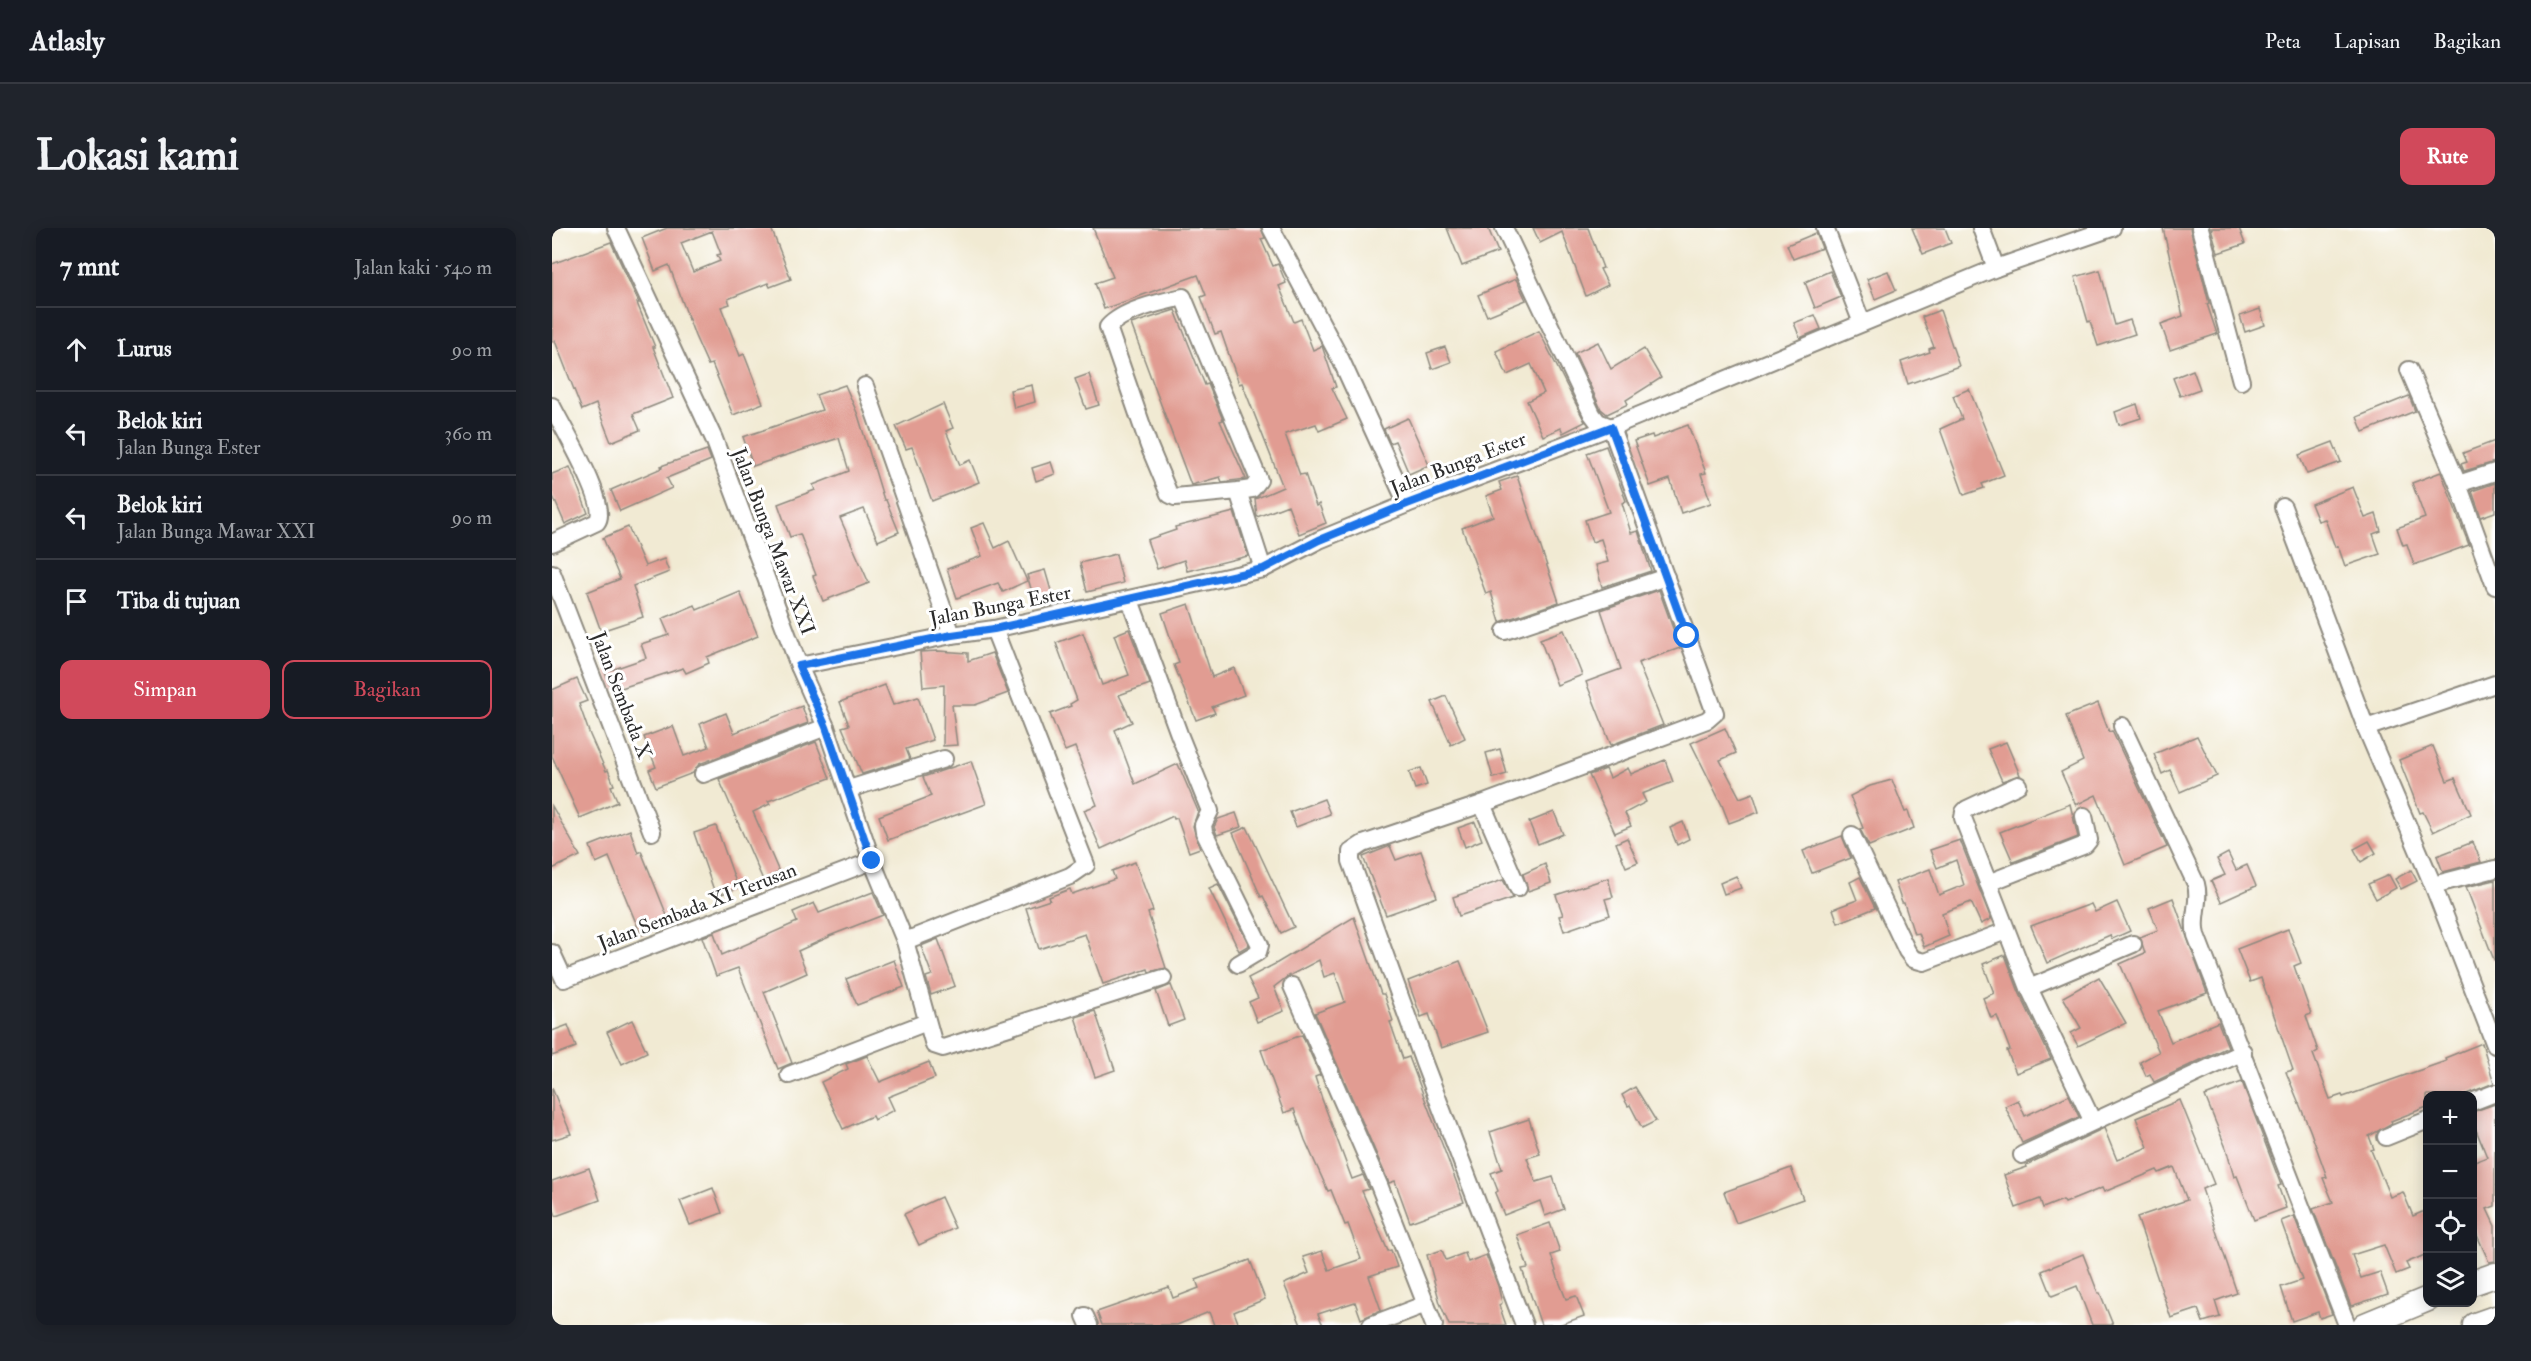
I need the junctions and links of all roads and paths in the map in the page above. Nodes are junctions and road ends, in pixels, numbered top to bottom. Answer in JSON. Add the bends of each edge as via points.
{"nodes":[{"id":1,"x":616,"y":228,"type":"edge"},
{"id":2,"x":1271,"y":228,"type":"edge"},
{"id":3,"x":1504,"y":228,"type":"edge"},
{"id":4,"x":1826,"y":228,"type":"edge"},
{"id":5,"x":1981,"y":228,"type":"edge"},
{"id":6,"x":2112,"y":228,"type":"edge"},
{"id":7,"x":2200,"y":228,"type":"edge"},
{"id":8,"x":1996,"y":268,"type":"junction"},
{"id":9,"x":1862,"y":322,"type":"junction"},
{"id":10,"x":2409,"y":370,"type":"dead end"},
{"id":11,"x":2241,"y":381,"type":"dead end"},
{"id":12,"x":865,"y":386,"type":"dead end"},
{"id":13,"x":552,"y":406,"type":"edge"},
{"id":14,"x":1611,"y":427,"type":"junction"},
{"id":15,"x":559,"y":438,"type":"edge"},
{"id":16,"x":2495,"y":471,"type":"edge"},
{"id":17,"x":2458,"y":484,"type":"junction"},
{"id":18,"x":1238,"y":491,"type":"junction"},
{"id":19,"x":1407,"y":504,"type":"junction"},
{"id":20,"x":2283,"y":507,"type":"dead end"},
{"id":21,"x":552,"y":543,"type":"edge"},
{"id":22,"x":1263,"y":569,"type":"junction"},
{"id":23,"x":552,"y":573,"type":"edge"},
{"id":24,"x":1666,"y":577,"type":"junction"},
{"id":25,"x":2495,"y":586,"type":"edge"},
{"id":26,"x":1130,"y":600,"type":"junction"},
{"id":27,"x":994,"y":629,"type":"junction"},
{"id":28,"x":1504,"y":631,"type":"dead end"},
{"id":29,"x":952,"y":635,"type":"junction"},
{"id":30,"x":799,"y":666,"type":"junction"},
{"id":31,"x":2495,"y":684,"type":"edge"},
{"id":32,"x":2122,"y":726,"type":"dead end"},
{"id":33,"x":826,"y":727,"type":"junction"},
{"id":34,"x":2366,"y":728,"type":"junction"},
{"id":35,"x":944,"y":759,"type":"dead end"},
{"id":36,"x":703,"y":774,"type":"dead end"},
{"id":37,"x":2018,"y":785,"type":"dead end"},
{"id":38,"x":849,"y":789,"type":"junction"},
{"id":39,"x":1482,"y":804,"type":"junction"},
{"id":40,"x":2084,"y":816,"type":"dead end"},
{"id":41,"x":652,"y":832,"type":"dead end"},
{"id":42,"x":1852,"y":835,"type":"dead end"},
{"id":43,"x":872,"y":861,"type":"junction"},
{"id":44,"x":2495,"y":869,"type":"edge"},
{"id":45,"x":1988,"y":883,"type":"junction"},
{"id":46,"x":2433,"y":885,"type":"junction"},
{"id":47,"x":1518,"y":888,"type":"dead end"},
{"id":48,"x":2006,"y":931,"type":"junction"},
{"id":49,"x":905,"y":941,"type":"junction"},
{"id":50,"x":2133,"y":944,"type":"dead end"},
{"id":51,"x":552,"y":953,"type":"edge"},
{"id":52,"x":1238,"y":964,"type":"dead end"},
{"id":53,"x":1164,"y":978,"type":"dead end"},
{"id":54,"x":1292,"y":986,"type":"dead end"},
{"id":55,"x":2029,"y":988,"type":"junction"},
{"id":56,"x":927,"y":1022,"type":"junction"},
{"id":57,"x":2492,"y":1025,"type":"edge"},
{"id":58,"x":2495,"y":1046,"type":"edge"},
{"id":59,"x":2243,"y":1052,"type":"junction"},
{"id":60,"x":789,"y":1075,"type":"dead end"},
{"id":61,"x":2495,"y":1093,"type":"edge"},
{"id":62,"x":2477,"y":1100,"type":"edge"},
{"id":63,"x":2092,"y":1120,"type":"junction"},
{"id":64,"x":2423,"y":1122,"type":"edge"},
{"id":65,"x":2386,"y":1137,"type":"dead end"},
{"id":66,"x":2022,"y":1155,"type":"dead end"},
{"id":67,"x":2495,"y":1275,"type":"edge"},
{"id":68,"x":2477,"y":1281,"type":"edge"},
{"id":69,"x":2423,"y":1301,"type":"edge"},
{"id":70,"x":1426,"y":1304,"type":"junction"},
{"id":71,"x":2495,"y":1318,"type":"edge"},
{"id":72,"x":1371,"y":1325,"type":"edge"},
{"id":73,"x":1434,"y":1325,"type":"edge"},
{"id":74,"x":1524,"y":1325,"type":"edge"},
{"id":75,"x":2347,"y":1325,"type":"edge"},
{"id":76,"x":2365,"y":1325,"type":"edge"},
{"id":77,"x":2475,"y":1325,"type":"edge"}],
"edges":[{"from":1,"to":30,"type":"street","name":"Jalan Bunga Mawar XXI","via":[[714,440]]},
{"from":2,"to":19,"type":"street","via":[[1341,360]]},
{"from":3,"to":14,"type":"street","via":[[1592,414],[1598,422]]},
{"from":4,"to":9,"type":"street"},
{"from":5,"to":8,"type":"street"},
{"from":6,"to":8,"type":"street","name":"Jalan Bunga Ester"},
{"from":7,"to":11,"type":"street"},
{"from":8,"to":9,"type":"street","name":"Jalan Bunga Ester"},
{"from":9,"to":14,"type":"street","name":"Jalan Bunga Ester"},
{"from":10,"to":17,"type":"street"},
{"from":12,"to":29,"type":"street"},
{"from":13,"to":15,"type":"street"},
{"from":14,"to":19,"type":"street","name":"Jalan Bunga Ester"},
{"from":14,"to":24,"type":"street"},
{"from":15,"to":21,"type":"street","via":[[592,485],[601,512],[597,522]]},
{"from":16,"to":17,"type":"street"},
{"from":17,"to":25,"type":"street"},
{"from":18,"to":18,"type":"street","via":[[1175,497],[1169,494],[1108,327],[1112,322],[1137,309],[1183,297],[1259,480],[1252,489]]},
{"from":18,"to":22,"type":"street"},
{"from":19,"to":22,"type":"street","name":"Jalan Bunga Ester","via":[[1319,540]]},
{"from":20,"to":34,"type":"street"},
{"from":22,"to":26,"type":"street","name":"Jalan Bunga Ester"},
{"from":23,"to":41,"type":"street","name":"Jalan Sembada X"},
{"from":24,"to":28,"type":"street"},
{"from":24,"to":39,"type":"street","via":[[1714,709],[1713,717]]},
{"from":26,"to":27,"type":"street","name":"Jalan Bunga Ester"},
{"from":26,"to":52,"type":"street","via":[[1210,811],[1204,832],[1260,945],[1258,952]]},
{"from":27,"to":29,"type":"street","name":"Jalan Bunga Ester"},
{"from":27,"to":49,"type":"street","via":[[1086,865],[1070,876]]},
{"from":29,"to":30,"type":"street","name":"Jalan Bunga Ester"},
{"from":30,"to":33,"type":"street","name":"Jalan Bunga Mawar XXI"},
{"from":31,"to":34,"type":"street"},
{"from":32,"to":59,"type":"street","via":[[2196,884],[2199,896],[2192,923]]},
{"from":33,"to":36,"type":"street"},
{"from":33,"to":38,"type":"street","name":"Jalan Bunga Mawar XXI"},
{"from":34,"to":46,"type":"street"},
{"from":35,"to":38,"type":"street"},
{"from":37,"to":45,"type":"street","via":[[1964,812]]},
{"from":38,"to":43,"type":"street","name":"Jalan Bunga Mawar XXI"},
{"from":39,"to":47,"type":"street"},
{"from":39,"to":74,"type":"street","via":[[1357,846],[1350,855]]},
{"from":40,"to":45,"type":"street","via":[[2089,840],[2085,845]]},
{"from":42,"to":48,"type":"street","via":[[1913,959],[1924,962]]},
{"from":43,"to":49,"type":"street","name":"Jalan Bunga Mawar XXI"},
{"from":43,"to":51,"type":"street","name":"Jalan Sembada XI Terusan","via":[[564,980]]},
{"from":44,"to":46,"type":"street"},
{"from":45,"to":48,"type":"street"},
{"from":46,"to":57,"type":"street"},
{"from":48,"to":55,"type":"street"},
{"from":49,"to":56,"type":"street","name":"Jalan Bunga Mawar XXI"},
{"from":50,"to":55,"type":"street"},
{"from":53,"to":56,"type":"street","name":"Jalan Bunga Mawar XXI","via":[[943,1048],[934,1045]]},
{"from":54,"to":70,"type":"street","via":[[1380,1185]]},
{"from":55,"to":63,"type":"street"},
{"from":56,"to":60,"type":"street"},
{"from":57,"to":58,"type":"street"},
{"from":59,"to":63,"type":"street"},
{"from":59,"to":75,"type":"street"},
{"from":61,"to":62,"type":"street"},
{"from":63,"to":66,"type":"street"},
{"from":64,"to":65,"type":"street"},
{"from":67,"to":68,"type":"highway"},
{"from":69,"to":76,"type":"highway"},
{"from":70,"to":72,"type":"street"},
{"from":70,"to":73,"type":"street"},
{"from":71,"to":77,"type":"highway"}]}
